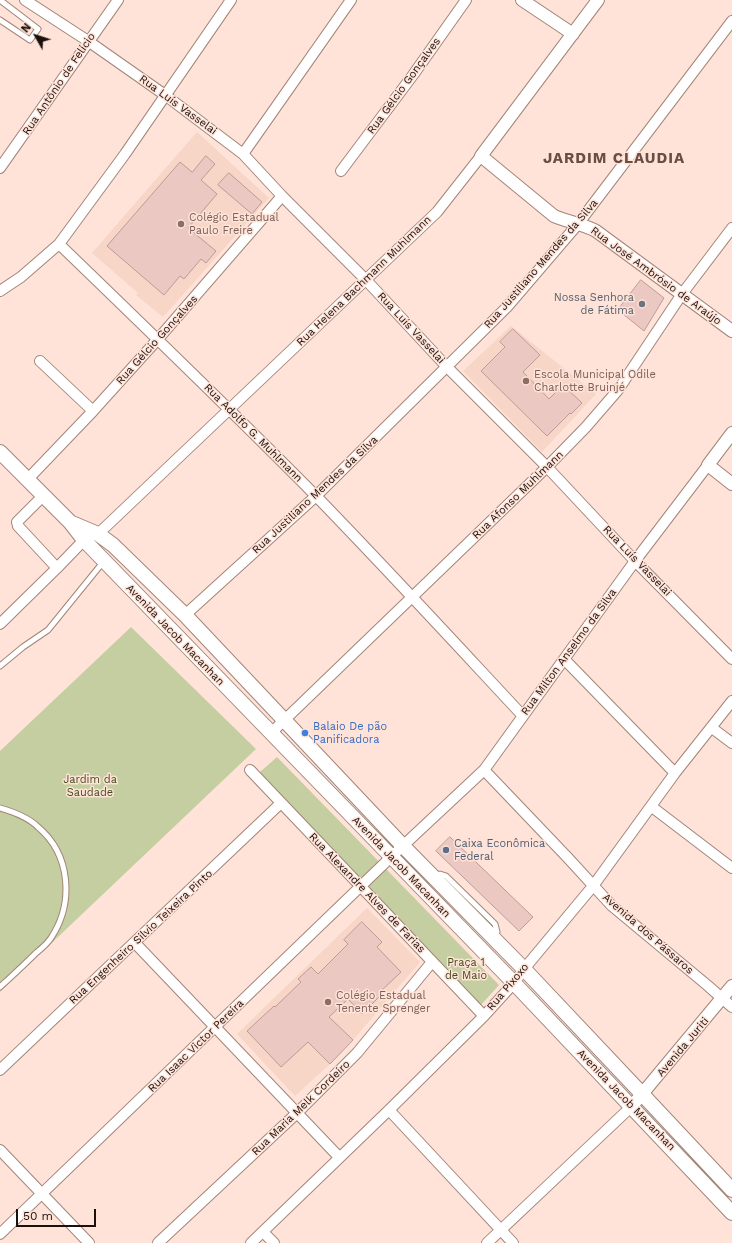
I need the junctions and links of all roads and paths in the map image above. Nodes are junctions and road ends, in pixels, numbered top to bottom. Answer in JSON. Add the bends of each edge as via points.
{"nodes":[{"id":1,"x":0,"y":0,"type":"edge"},
{"id":2,"x":26,"y":0,"type":"edge"},
{"id":3,"x":118,"y":0,"type":"edge"},
{"id":4,"x":231,"y":0,"type":"edge"},
{"id":5,"x":351,"y":0,"type":"edge"},
{"id":6,"x":466,"y":0,"type":"edge"},
{"id":7,"x":522,"y":0,"type":"edge"},
{"id":8,"x":598,"y":0,"type":"edge"},
{"id":9,"x":0,"y":20,"type":"edge"},
{"id":10,"x":732,"y":21,"type":"edge"},
{"id":11,"x":572,"y":34,"type":"junction"},
{"id":12,"x":88,"y":42,"type":"junction"},
{"id":13,"x":165,"y":95,"type":"junction"},
{"id":14,"x":244,"y":154,"type":"junction"},
{"id":15,"x":481,"y":156,"type":"junction"},
{"id":16,"x":0,"y":168,"type":"edge"},
{"id":17,"x":341,"y":171,"type":"dead end"},
{"id":18,"x":282,"y":196,"type":"junction"},
{"id":19,"x":578,"y":224,"type":"junction"},
{"id":20,"x":732,"y":228,"type":"edge"},
{"id":21,"x":59,"y":244,"type":"junction"},
{"id":22,"x":366,"y":280,"type":"junction"},
{"id":23,"x":0,"y":291,"type":"edge"},
{"id":24,"x":682,"y":294,"type":"junction"},
{"id":25,"x":732,"y":331,"type":"edge"},
{"id":26,"x":158,"y":339,"type":"junction"},
{"id":27,"x":40,"y":361,"type":"dead end"},
{"id":28,"x":448,"y":367,"type":"junction"},
{"id":29,"x":230,"y":409,"type":"junction"},
{"id":30,"x":93,"y":411,"type":"junction"},
{"id":31,"x":732,"y":433,"type":"edge"},
{"id":32,"x":0,"y":452,"type":"edge"},
{"id":33,"x":708,"y":466,"type":"junction"},
{"id":34,"x":547,"y":467,"type":"junction"},
{"id":35,"x":27,"y":480,"type":"junction"},
{"id":36,"x":732,"y":484,"type":"edge"},
{"id":37,"x":43,"y":496,"type":"junction"},
{"id":38,"x":316,"y":496,"type":"junction"},
{"id":39,"x":70,"y":522,"type":"junction"},
{"id":40,"x":98,"y":534,"type":"junction"},
{"id":41,"x":84,"y":540,"type":"junction"},
{"id":42,"x":101,"y":558,"type":"junction"},
{"id":43,"x":635,"y":560,"type":"junction"},
{"id":44,"x":58,"y":568,"type":"junction"},
{"id":45,"x":413,"y":597,"type":"junction"},
{"id":46,"x":185,"y":615,"type":"junction"},
{"id":47,"x":0,"y":624,"type":"edge"},
{"id":48,"x":732,"y":659,"type":"edge"},
{"id":49,"x":565,"y":660,"type":"junction"},
{"id":50,"x":0,"y":666,"type":"edge"},
{"id":51,"x":732,"y":701,"type":"edge"},
{"id":52,"x":523,"y":716,"type":"junction"},
{"id":53,"x":284,"y":720,"type":"junction"},
{"id":54,"x":712,"y":728,"type":"junction"},
{"id":55,"x":271,"y":733,"type":"junction"},
{"id":56,"x":732,"y":743,"type":"edge"},
{"id":57,"x":250,"y":770,"type":"dead end"},
{"id":58,"x":484,"y":770,"type":"junction"},
{"id":59,"x":675,"y":774,"type":"junction"},
{"id":60,"x":281,"y":803,"type":"junction"},
{"id":61,"x":652,"y":807,"type":"junction"},
{"id":62,"x":0,"y":808,"type":"edge"},
{"id":63,"x":403,"y":846,"type":"junction"},
{"id":64,"x":392,"y":857,"type":"junction"},
{"id":65,"x":732,"y":868,"type":"edge"},
{"id":66,"x":593,"y":886,"type":"junction"},
{"id":67,"x":360,"y":887,"type":"junction"},
{"id":68,"x":135,"y":942,"type":"junction"},
{"id":69,"x":432,"y":962,"type":"junction"},
{"id":70,"x":524,"y":969,"type":"junction"},
{"id":71,"x":514,"y":983,"type":"junction"},
{"id":72,"x":732,"y":986,"type":"edge"},
{"id":73,"x":0,"y":987,"type":"edge"},
{"id":74,"x":722,"y":999,"type":"junction"},
{"id":75,"x":732,"y":1007,"type":"edge"},
{"id":76,"x":484,"y":1016,"type":"junction"},
{"id":77,"x":216,"y":1027,"type":"junction"},
{"id":78,"x":0,"y":1070,"type":"edge"},
{"id":79,"x":643,"y":1095,"type":"junction"},
{"id":80,"x":632,"y":1106,"type":"junction"},
{"id":81,"x":389,"y":1110,"type":"junction"},
{"id":82,"x":297,"y":1113,"type":"junction"},
{"id":83,"x":0,"y":1150,"type":"edge"},
{"id":84,"x":339,"y":1157,"type":"junction"},
{"id":85,"x":732,"y":1190,"type":"edge"},
{"id":86,"x":42,"y":1195,"type":"junction"},
{"id":87,"x":732,"y":1213,"type":"edge"},
{"id":88,"x":501,"y":1230,"type":"junction"},
{"id":89,"x":263,"y":1232,"type":"junction"},
{"id":90,"x":0,"y":1234,"type":"edge"},
{"id":91,"x":89,"y":1243,"type":"edge"},
{"id":92,"x":158,"y":1243,"type":"edge"},
{"id":93,"x":251,"y":1243,"type":"edge"},
{"id":94,"x":274,"y":1243,"type":"edge"},
{"id":95,"x":487,"y":1243,"type":"edge"},
{"id":96,"x":513,"y":1243,"type":"edge"}],
"edges":[{"from":1,"to":9,"type":"lane","via":[[38,29],[30,40]]},
{"from":2,"to":12,"type":"street","name":"Rua Luís Vasselai"},
{"from":3,"to":12,"type":"street","name":"Rua Antônio de Felício"},
{"from":4,"to":13,"type":"street"},
{"from":5,"to":14,"type":"street"},
{"from":6,"to":17,"type":"street","name":"Rua Gélcio Gonçalves"},
{"from":7,"to":11,"type":"street"},
{"from":8,"to":11,"type":"street","name":"Rua Helena Bachmann Muhlmann"},
{"from":10,"to":19,"type":"street","name":"Rua Justiliano Mendes da Silva"},
{"from":11,"to":15,"type":"street","name":"Rua Helena Bachmann Muhlmann"},
{"from":12,"to":13,"type":"street","name":"Rua Luís Vasselai"},
{"from":12,"to":16,"type":"street","name":"Rua Antônio de Felício"},
{"from":13,"to":14,"type":"street","name":"Rua Luís Vasselai"},
{"from":13,"to":21,"type":"street"},
{"from":14,"to":18,"type":"street","name":"Rua Luís Vasselai"},
{"from":15,"to":19,"type":"street","name":"Rua José Ambrósio de Araújo","via":[[554,216]]},
{"from":15,"to":22,"type":"street","name":"Rua Helena Bachmann Muhlmann","via":[[437,212]]},
{"from":18,"to":22,"type":"street","name":"Rua Luís Vasselai"},
{"from":18,"to":26,"type":"street","name":"Rua Gélcio Gonçalves"},
{"from":19,"to":24,"type":"street","name":"Rua José Ambrósio de Araújo","via":[[596,231]]},
{"from":19,"to":28,"type":"street","name":"Rua Justiliano Mendes da Silva","via":[[507,307]]},
{"from":20,"to":24,"type":"street","name":"Rua Afonso Muhlmann"},
{"from":21,"to":23,"type":"street","via":[[21,277]]},
{"from":21,"to":26,"type":"street","name":"Rua Adolfo G. Muhlmann"},
{"from":22,"to":28,"type":"street","name":"Rua Luís Vasselai"},
{"from":22,"to":29,"type":"street","name":"Rua Helena Bachmann Muhlmann"},
{"from":24,"to":25,"type":"street","name":"Rua José Ambrósio de Araújo"},
{"from":24,"to":34,"type":"street","name":"Rua Afonso Muhlmann","via":[[618,390]]},
{"from":26,"to":29,"type":"street","name":"Rua Adolfo G. Muhlmann"},
{"from":26,"to":30,"type":"street","name":"Rua Gélcio Gonçalves"},
{"from":27,"to":30,"type":"street"},
{"from":28,"to":34,"type":"street","name":"Rua Luís Vasselai"},
{"from":28,"to":38,"type":"street","name":"Rua Justiliano Mendes da Silva"},
{"from":29,"to":38,"type":"street","name":"Rua Adolfo G. Muhlmann"},
{"from":29,"to":40,"type":"street","name":"Rua Helena Bachmann Muhlmann"},
{"from":30,"to":35,"type":"street","name":"Rua Gélcio Gonçalves"},
{"from":31,"to":33,"type":"street","name":"Rua Milton Anselmo da Silva"},
{"from":32,"to":35,"type":"main road","name":"Avenida Jacob Macanhan"},
{"from":33,"to":36,"type":"street"},
{"from":33,"to":43,"type":"street","name":"Rua Milton Anselmo da Silva"},
{"from":34,"to":43,"type":"street","name":"Rua Luís Vasselai"},
{"from":34,"to":45,"type":"street","name":"Rua Afonso Muhlmann"},
{"from":35,"to":37,"type":"main road","name":"Avenida Jacob Macanhan"},
{"from":37,"to":39,"type":"main road","name":"Avenida Jacob Macanhan"},
{"from":37,"to":44,"type":"street","via":[[17,522]]},
{"from":38,"to":45,"type":"street","name":"Rua Adolfo G. Muhlmann"},
{"from":38,"to":46,"type":"street","name":"Rua Justiliano Mendes da Silva"},
{"from":39,"to":40,"type":"main road","name":"Avenida Jacob Macanhan"},
{"from":39,"to":41,"type":"main road","name":"Avenida Jacob Macanhan"},
{"from":40,"to":42,"type":"main road"},
{"from":40,"to":46,"type":"main road","name":"Avenida Jacob Macanhan","via":[[117,548]]},
{"from":41,"to":42,"type":"main road","name":"Avenida Jacob Macanhan"},
{"from":41,"to":44,"type":"street"},
{"from":42,"to":50,"type":"lane","via":[[48,630]]},
{"from":42,"to":55,"type":"main road","name":"Avenida Jacob Macanhan"},
{"from":43,"to":48,"type":"street","name":"Rua Luís Vasselai"},
{"from":43,"to":49,"type":"street","name":"Rua Milton Anselmo da Silva"},
{"from":44,"to":47,"type":"street"},
{"from":45,"to":52,"type":"street","name":"Rua Adolfo G. Muhlmann"},
{"from":45,"to":53,"type":"street","name":"Rua Afonso Muhlmann"},
{"from":46,"to":53,"type":"main road","name":"Avenida Jacob Macanhan"},
{"from":49,"to":52,"type":"street","name":"Rua Milton Anselmo da Silva"},
{"from":49,"to":59,"type":"street"},
{"from":51,"to":54,"type":"street","name":"Rua Pixoxo"},
{"from":52,"to":58,"type":"street","name":"Rua Milton Anselmo da Silva"},
{"from":53,"to":55,"type":"street","name":"Rua Afonso Muhlmann"},
{"from":53,"to":63,"type":"main road","name":"Avenida Jacob Macanhan"},
{"from":54,"to":56,"type":"street"},
{"from":54,"to":59,"type":"street","name":"Rua Pixoxo"},
{"from":55,"to":64,"type":"main road","name":"Avenida Jacob Macanhan"},
{"from":57,"to":60,"type":"street","name":"Rua Alexandre Alves de Farias"},
{"from":58,"to":63,"type":"street","name":"Rua Milton Anselmo da Silva"},
{"from":58,"to":66,"type":"street","name":"Avenida dos Pássaros"},
{"from":59,"to":61,"type":"street","name":"Rua Pixoxo"},
{"from":60,"to":67,"type":"street","name":"Rua Alexandre Alves de Farias"},
{"from":60,"to":68,"type":"street","name":"Rua Engenheiro Silvio Teixeira Pinto"},
{"from":61,"to":65,"type":"street"},
{"from":61,"to":66,"type":"street","name":"Rua Pixoxo"},
{"from":62,"to":73,"type":"lane","via":[[17,813],[38,826],[52,842],[63,864],[67,889],[60,921],[50,940]]},
{"from":63,"to":64,"type":"street","name":"Rua Milton Anselmo da Silva"},
{"from":63,"to":70,"type":"main road","name":"Avenida Jacob Macanhan"},
{"from":64,"to":67,"type":"street","name":"Rua Isaac Victor Pereira"},
{"from":64,"to":71,"type":"main road","name":"Avenida Jacob Macanhan"},
{"from":66,"to":70,"type":"street","name":"Rua Pixoxo"},
{"from":66,"to":74,"type":"street","name":"Avenida dos Pássaros","via":[[612,906]]},
{"from":67,"to":69,"type":"street","name":"Rua Alexandre Alves de Farias"},
{"from":67,"to":77,"type":"street","name":"Rua Isaac Victor Pereira"},
{"from":68,"to":77,"type":"street"},
{"from":68,"to":78,"type":"street","name":"Rua Engenheiro Silvio Teixeira Pinto"},
{"from":69,"to":76,"type":"street","name":"Rua Alexandre Alves de Farias"},
{"from":69,"to":82,"type":"street","name":"Rua Maria Melk Cordeiro","via":[[357,1053]]},
{"from":70,"to":71,"type":"street","name":"Rua Pixoxo"},
{"from":70,"to":79,"type":"main road","name":"Avenida Jacob Macanhan"},
{"from":71,"to":76,"type":"street","name":"Rua Pixoxo"},
{"from":71,"to":80,"type":"main road","name":"Avenida Jacob Macanhan"},
{"from":72,"to":74,"type":"street","name":"Avenida Juriti"},
{"from":74,"to":75,"type":"street","name":"Avenida dos Pássaros"},
{"from":74,"to":79,"type":"street","name":"Avenida Juriti"},
{"from":76,"to":81,"type":"street","name":"Rua Pixoxo"},
{"from":77,"to":82,"type":"street"},
{"from":77,"to":86,"type":"street","name":"Rua Isaac Victor Pereira"},
{"from":79,"to":80,"type":"street","name":"Avenida Juriti"},
{"from":79,"to":85,"type":"main road","name":"Avenida Jacob Macanhan"},
{"from":80,"to":87,"type":"main road","name":"Avenida Jacob Macanhan"},
{"from":80,"to":88,"type":"street"},
{"from":81,"to":84,"type":"street","name":"Rua Pixoxo"},
{"from":81,"to":88,"type":"street"},
{"from":82,"to":84,"type":"street"},
{"from":82,"to":92,"type":"street","name":"Rua Maria Melk Cordeiro"},
{"from":83,"to":86,"type":"street"},
{"from":84,"to":89,"type":"street","name":"Rua Pixoxo"},
{"from":86,"to":90,"type":"street","name":"Rua Isaac Victor Pereira"},
{"from":86,"to":91,"type":"street"},
{"from":88,"to":95,"type":"street"},
{"from":88,"to":96,"type":"street"},
{"from":89,"to":93,"type":"street","name":"Rua Pixoxo"},
{"from":89,"to":94,"type":"street"}]}
